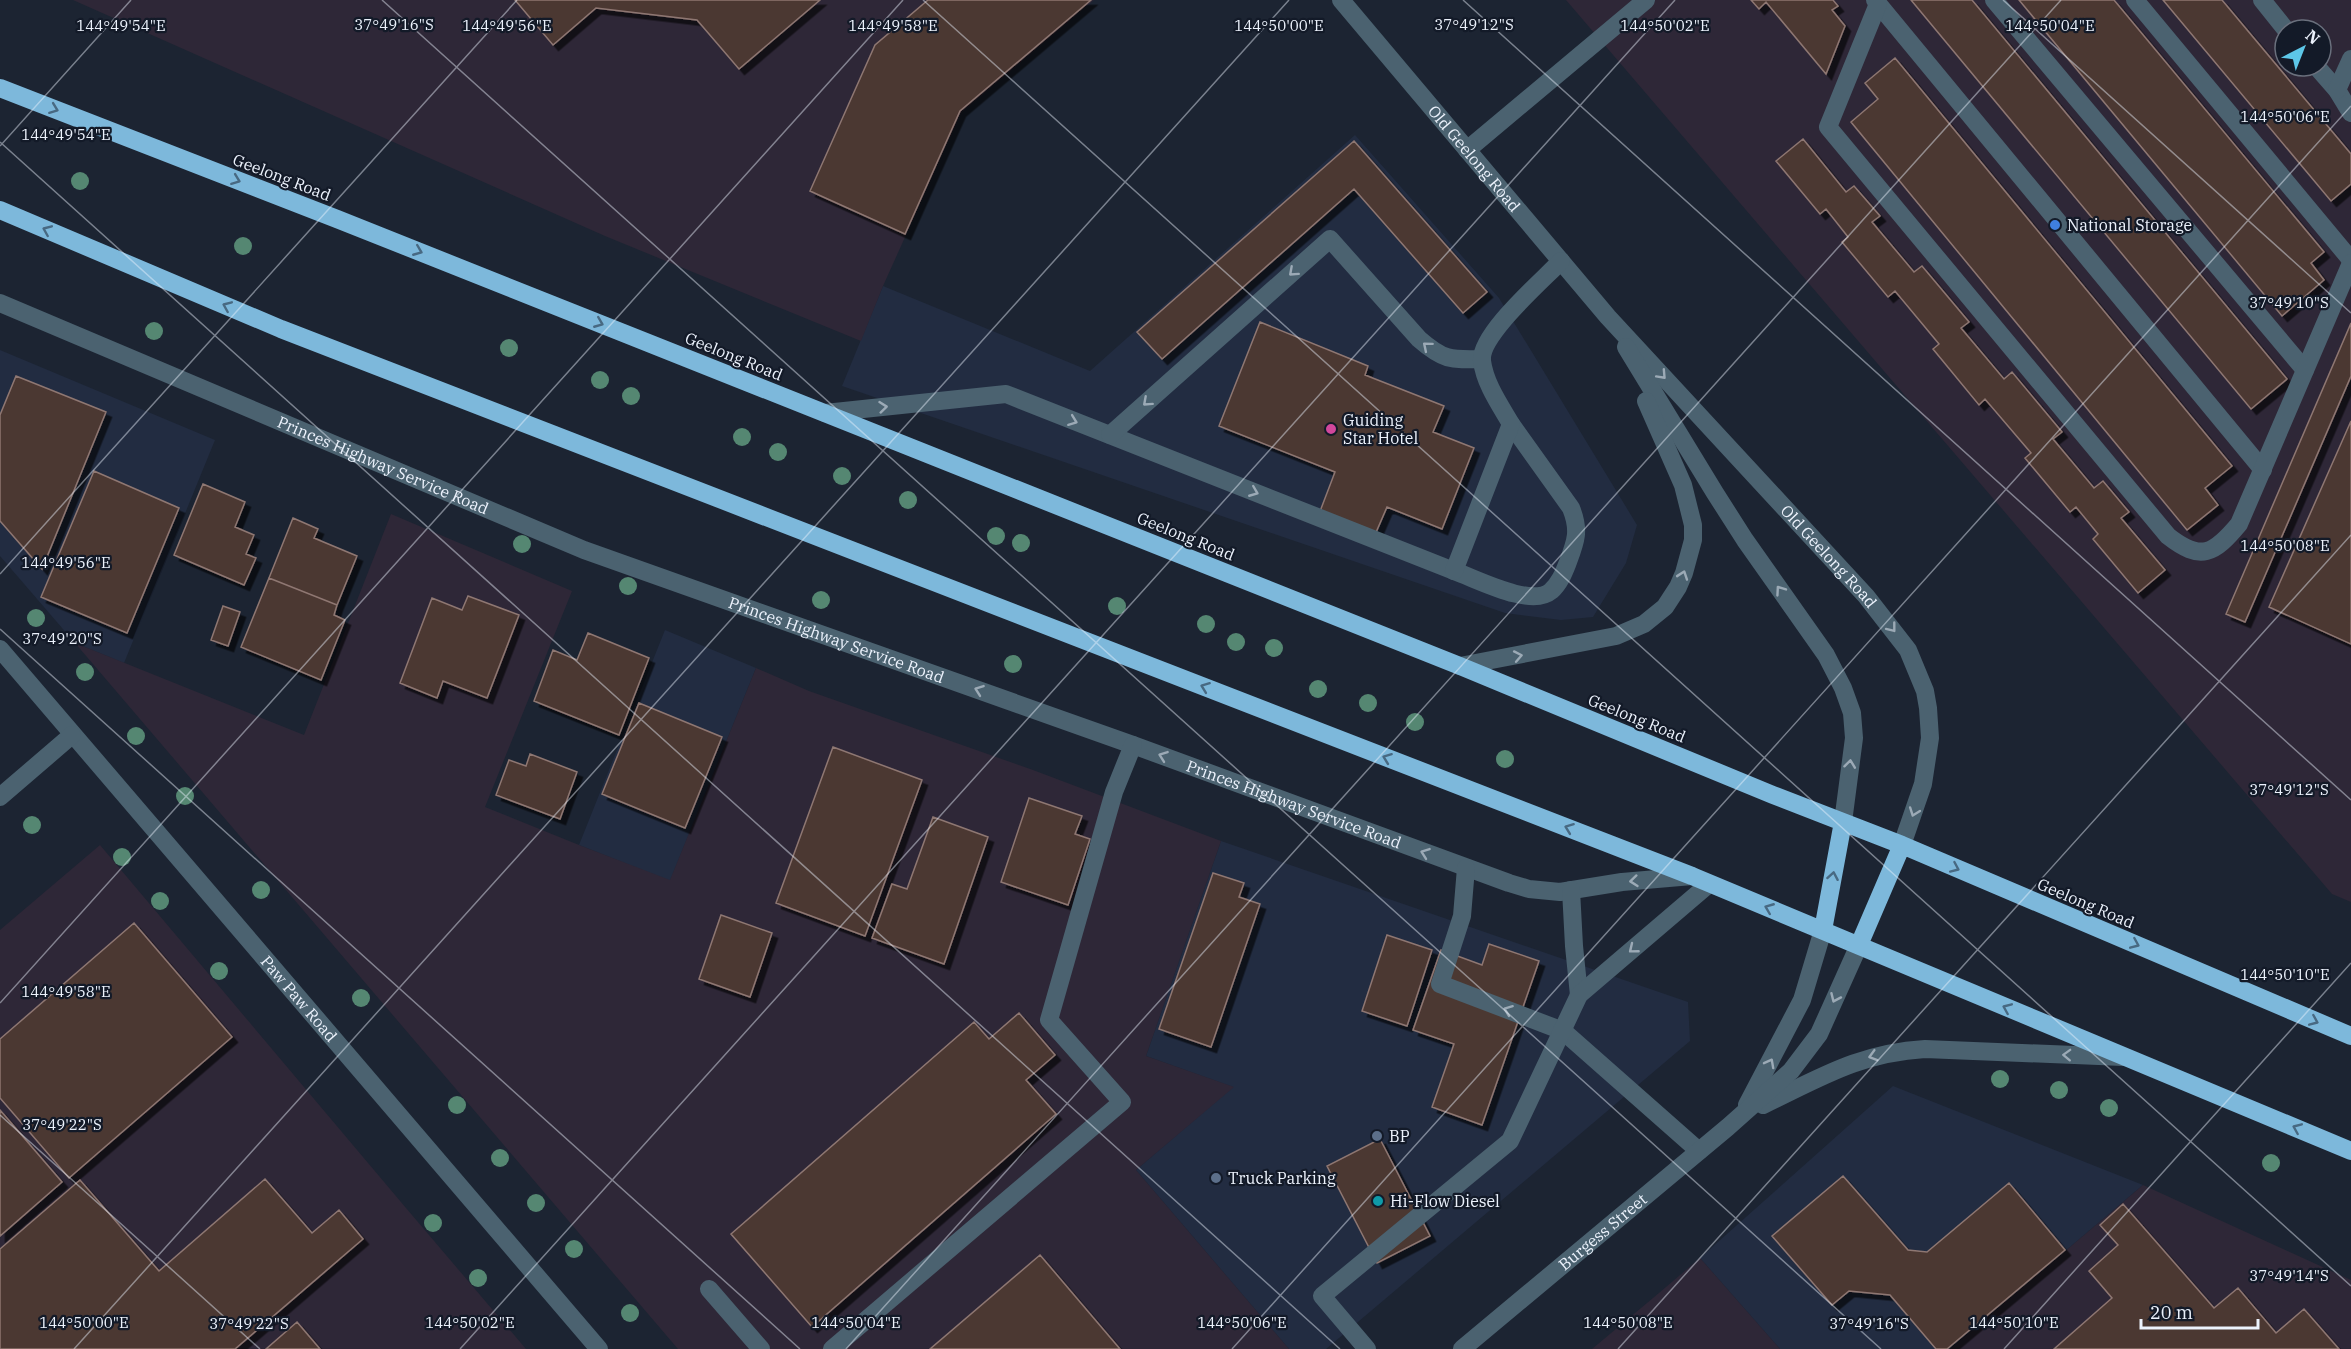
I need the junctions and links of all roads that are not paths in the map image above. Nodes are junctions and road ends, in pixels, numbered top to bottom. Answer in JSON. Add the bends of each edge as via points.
{"nodes":[{"id":1,"x":1341,"y":0,"type":"edge"},
{"id":2,"x":1646,"y":0,"type":"edge"},
{"id":3,"x":1994,"y":0,"type":"edge"},
{"id":4,"x":2135,"y":0,"type":"edge"},
{"id":5,"x":2262,"y":0,"type":"edge"},
{"id":6,"x":1876,"y":2,"type":"edge"},
{"id":7,"x":2276,"y":18,"type":"edge"},
{"id":8,"x":2351,"y":59,"type":"edge"},
{"id":9,"x":2326,"y":78,"type":"edge"},
{"id":10,"x":0,"y":88,"type":"edge"},
{"id":11,"x":2337,"y":90,"type":"junction"},
{"id":12,"x":2351,"y":113,"type":"edge"},
{"id":13,"x":1467,"y":150,"type":"junction"},
{"id":14,"x":0,"y":210,"type":"edge"},
{"id":15,"x":1561,"y":261,"type":"junction"},
{"id":16,"x":2351,"y":261,"type":"edge"},
{"id":17,"x":0,"y":303,"type":"edge"},
{"id":18,"x":1608,"y":317,"type":"junction"},
{"id":19,"x":1482,"y":359,"type":"junction"},
{"id":20,"x":2305,"y":370,"type":"junction"},
{"id":21,"x":825,"y":414,"type":"junction"},
{"id":22,"x":1511,"y":424,"type":"junction"},
{"id":23,"x":1110,"y":435,"type":"junction"},
{"id":24,"x":2263,"y":470,"type":"junction"},
{"id":25,"x":1454,"y":571,"type":"junction"},
{"id":26,"x":0,"y":649,"type":"edge"},
{"id":27,"x":1460,"y":666,"type":"junction"},
{"id":28,"x":72,"y":735,"type":"junction"},
{"id":29,"x":1133,"y":745,"type":"junction"},
{"id":30,"x":0,"y":797,"type":"edge"},
{"id":31,"x":1843,"y":822,"type":"junction"},
{"id":32,"x":1902,"y":844,"type":"junction"},
{"id":33,"x":1466,"y":868,"type":"junction"},
{"id":34,"x":1692,"y":876,"type":"junction"},
{"id":35,"x":1709,"y":884,"type":"junction"},
{"id":36,"x":1570,"y":890,"type":"junction"},
{"id":37,"x":1823,"y":930,"type":"junction"},
{"id":38,"x":1859,"y":945,"type":"junction"},
{"id":39,"x":1580,"y":994,"type":"junction"},
{"id":40,"x":1563,"y":1030,"type":"junction"},
{"id":41,"x":2351,"y":1036,"type":"edge"},
{"id":42,"x":2125,"y":1057,"type":"junction"},
{"id":43,"x":1742,"y":1115,"type":"junction"},
{"id":44,"x":1698,"y":1151,"type":"junction"},
{"id":45,"x":2351,"y":1151,"type":"edge"},
{"id":46,"x":709,"y":1289,"type":"dead end"},
{"id":47,"x":599,"y":1349,"type":"edge"},
{"id":48,"x":761,"y":1349,"type":"edge"},
{"id":49,"x":832,"y":1349,"type":"edge"},
{"id":50,"x":1367,"y":1349,"type":"edge"},
{"id":51,"x":1462,"y":1349,"type":"edge"}],
"edges":[{"from":1,"to":13,"type":"street","name":"Old Geelong Road"},
{"from":2,"to":13,"type":"street"},
{"from":3,"to":20,"type":"street"},
{"from":4,"to":16,"type":"street"},
{"from":5,"to":7,"type":"street"},
{"from":6,"to":24,"type":"street"},
{"from":6,"to":24,"type":"street","via":[[1828,127],[2168,536],[2184,549],[2206,551],[2225,542],[2239,524]]},
{"from":8,"to":11,"type":"street"},
{"from":9,"to":11,"type":"street"},
{"from":10,"to":21,"type":"highway","name":"Geelong Road","one_way":true},
{"from":11,"to":12,"type":"street"},
{"from":13,"to":15,"type":"street","name":"Old Geelong Road"},
{"from":34,"to":14,"type":"highway","one_way":true,"via":[[281,329]]},
{"from":15,"to":18,"type":"street","name":"Old Geelong Road"},
{"from":15,"to":19,"type":"street","via":[[1494,331]]},
{"from":16,"to":20,"type":"street"},
{"from":29,"to":17,"type":"street","name":"Princes Highway Service Road","one_way":true,"via":[[584,550]]},
{"from":27,"to":18,"type":"street","one_way":true,"via":[[1633,630],[1665,607],[1681,580],[1694,525],[1689,503],[1668,447]]},
{"from":31,"to":18,"type":"street","name":"Old Geelong Road","one_way":true,"via":[[1854,738],[1852,713],[1843,687],[1826,655],[1708,483]]},
{"from":18,"to":32,"type":"street","name":"Old Geelong Road","one_way":true,"via":[[1860,589],[1908,650],[1925,691],[1930,738],[1923,784]]},
{"from":19,"to":22,"type":"street","via":[[1487,379]]},
{"from":19,"to":23,"type":"street","one_way":true,"via":[[1453,360],[1435,353],[1330,239]]},
{"from":20,"to":24,"type":"street"},
{"from":21,"to":23,"type":"street","one_way":true,"via":[[1006,394]]},
{"from":21,"to":27,"type":"highway","name":"Geelong Road"},
{"from":22,"to":25,"type":"street"},
{"from":22,"to":25,"type":"street","via":[[1570,508],[1577,523],[1576,541],[1562,577],[1540,597],[1525,597]]},
{"from":23,"to":25,"type":"street","one_way":true},
{"from":26,"to":28,"type":"street","name":"Paw Paw Road"},
{"from":27,"to":31,"type":"highway","name":"Geelong Road"},
{"from":28,"to":30,"type":"street"},
{"from":28,"to":47,"type":"street","name":"Paw Paw Road"},
{"from":33,"to":29,"type":"street","name":"Princes Highway Service Road","one_way":true},
{"from":29,"to":49,"type":"street","via":[[1114,792],[1049,1020],[1122,1102]]},
{"from":31,"to":32,"type":"highway","name":"Geelong Road"},
{"from":37,"to":31,"type":"highway","one_way":true},
{"from":32,"to":38,"type":"highway"},
{"from":32,"to":41,"type":"highway","name":"Geelong Road","one_way":true},
{"from":33,"to":36,"type":"street","name":"Princes Highway Service Road","via":[[1529,889]]},
{"from":40,"to":33,"type":"street","one_way":true,"via":[[1440,984],[1462,916]]},
{"from":34,"to":35,"type":"highway"},
{"from":34,"to":36,"type":"street","name":"Princes Highway Service Road","one_way":true},
{"from":37,"to":35,"type":"highway","one_way":true},
{"from":35,"to":39,"type":"street","one_way":true},
{"from":36,"to":39,"type":"street"},
{"from":37,"to":38,"type":"highway"},
{"from":43,"to":37,"type":"street","name":"Burgess Street","one_way":true,"via":[[1802,1000]]},
{"from":42,"to":38,"type":"highway","one_way":true},
{"from":38,"to":43,"type":"street","name":"Burgess Street","one_way":true,"via":[[1819,1034],[1791,1071]]},
{"from":39,"to":40,"type":"street"},
{"from":40,"to":44,"type":"street"},
{"from":40,"to":50,"type":"street","via":[[1509,1141],[1322,1296]]},
{"from":42,"to":43,"type":"street","one_way":true,"via":[[1893,1051],[1841,1067]]},
{"from":45,"to":42,"type":"highway","one_way":true},
{"from":43,"to":44,"type":"street","name":"Burgess Street"},
{"from":44,"to":51,"type":"street","name":"Burgess Street"},
{"from":46,"to":48,"type":"street"}]}
